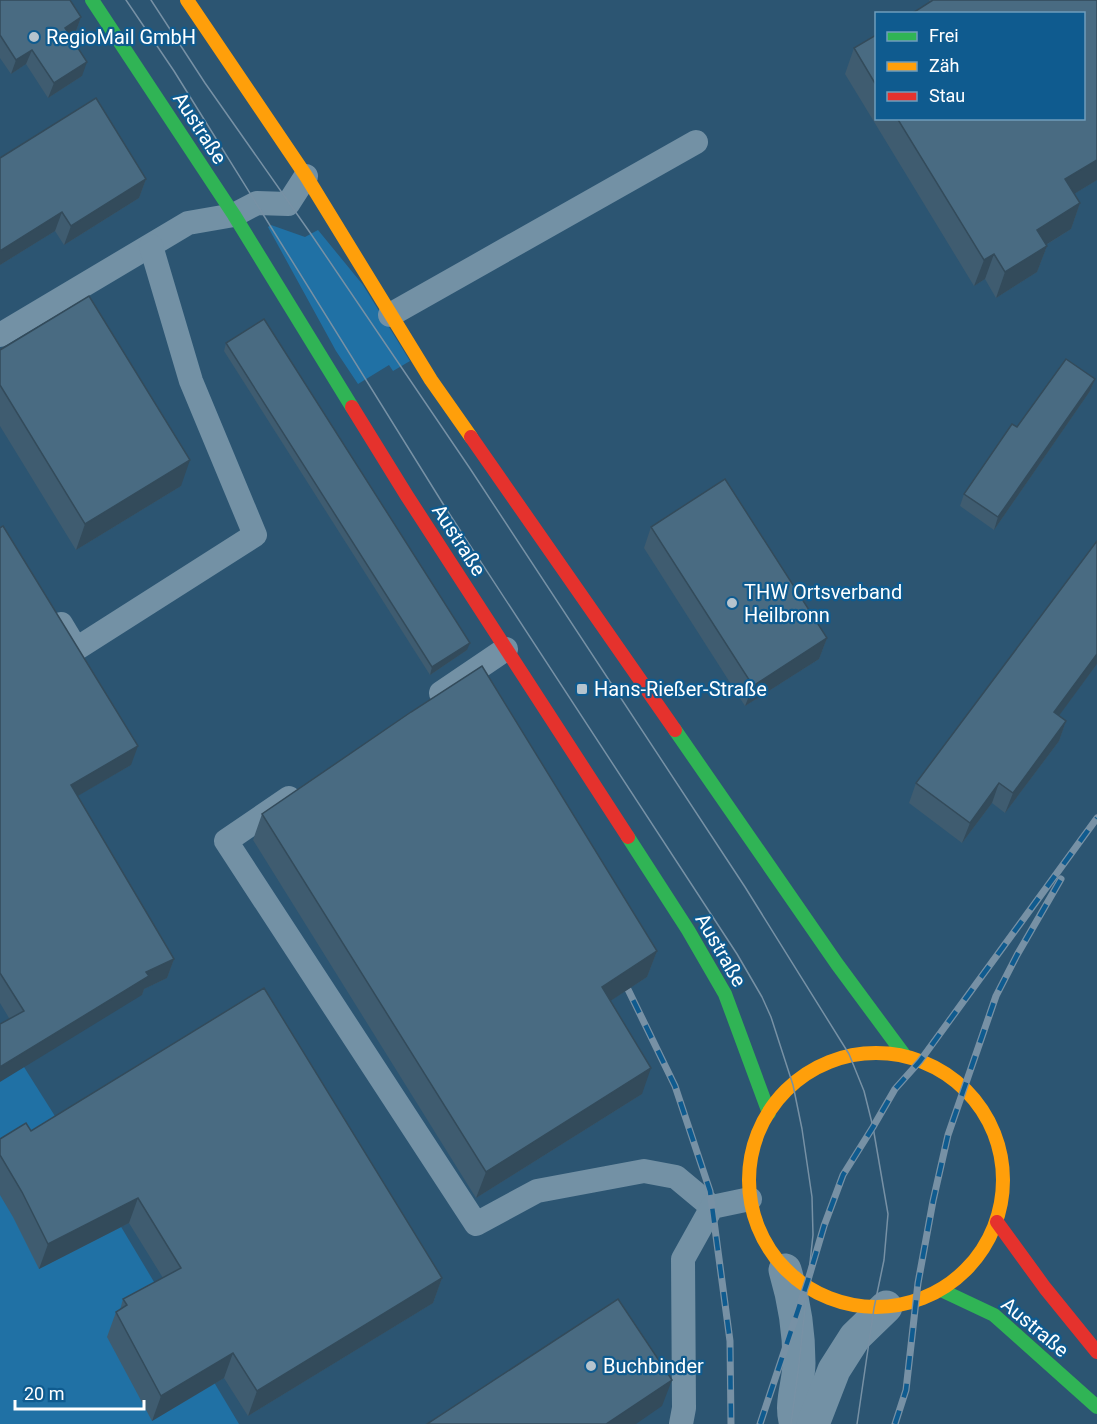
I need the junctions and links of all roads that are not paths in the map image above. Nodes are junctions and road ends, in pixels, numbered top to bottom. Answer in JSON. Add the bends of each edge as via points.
{"nodes":[{"id":1,"x":92,"y":0,"type":"edge"},
{"id":2,"x":187,"y":0,"type":"edge"},
{"id":3,"x":696,"y":142,"type":"dead end"},
{"id":4,"x":306,"y":176,"type":"junction"},
{"id":5,"x":234,"y":215,"type":"junction"},
{"id":6,"x":151,"y":246,"type":"junction"},
{"id":7,"x":390,"y":315,"type":"junction"},
{"id":8,"x":0,"y":335,"type":"edge"},
{"id":9,"x":47,"y":601,"type":"edge"},
{"id":10,"x":506,"y":649,"type":"junction"},
{"id":11,"x":419,"y":708,"type":"edge"},
{"id":12,"x":303,"y":788,"type":"edge"},
{"id":13,"x":905,"y":1056,"type":"junction"},
{"id":14,"x":769,"y":1113,"type":"junction"},
{"id":15,"x":750,"y":1199,"type":"junction"},
{"id":16,"x":712,"y":1207,"type":"junction"},
{"id":17,"x":997,"y":1222,"type":"junction"},
{"id":18,"x":785,"y":1270,"type":"junction"},
{"id":19,"x":941,"y":1290,"type":"junction"},
{"id":20,"x":886,"y":1307,"type":"junction"},
{"id":21,"x":1097,"y":1352,"type":"edge"},
{"id":22,"x":1097,"y":1407,"type":"edge"},
{"id":23,"x":681,"y":1424,"type":"edge"},
{"id":24,"x":796,"y":1424,"type":"edge"},
{"id":25,"x":813,"y":1424,"type":"edge"}],
"edges":[{"from":1,"to":5,"type":"main road","name":"Austraße"},
{"from":2,"to":4,"type":"main road"},
{"from":3,"to":7,"type":"lane"},
{"from":4,"to":5,"type":"lane","via":[[288,204],[257,203]]},
{"from":4,"to":7,"type":"main road"},
{"from":5,"to":6,"type":"lane","via":[[188,223]]},
{"from":5,"to":10,"type":"main road","name":"Austraße"},
{"from":6,"to":8,"type":"lane"},
{"from":6,"to":9,"type":"lane","via":[[191,381],[255,535],[76,649]]},
{"from":7,"to":13,"type":"main road","via":[[431,380]]},
{"from":10,"to":11,"type":"lane"},
{"from":10,"to":14,"type":"main road","name":"Austraße","via":[[688,930],[725,994]]},
{"from":12,"to":16,"type":"lane","via":[[226,841],[476,1224],[537,1191],[644,1171],[676,1177]]},
{"from":13,"to":14,"type":"main road","via":[[849,1054],[814,1069],[793,1084]]},
{"from":13,"to":17,"type":"main road","via":[[964,1088],[991,1124],[1003,1172]]},
{"from":14,"to":15,"type":"main road","via":[[756,1140],[749,1170]]},
{"from":15,"to":16,"type":"lane"},
{"from":15,"to":18,"type":"main road","via":[[758,1228]]},
{"from":16,"to":23,"type":"lane","via":[[683,1259]]},
{"from":17,"to":19,"type":"main road","via":[[984,1249],[965,1272]]},
{"from":17,"to":21,"type":"main road","name":"Austraße"},
{"from":18,"to":20,"type":"main road","via":[[808,1288],[840,1302]]},
{"from":18,"to":24,"type":"street","via":[[793,1296],[800,1364],[793,1416]]},
{"from":19,"to":20,"type":"main road","via":[[916,1301]]},
{"from":19,"to":22,"type":"main road","name":"Austraße","via":[[994,1315]]},
{"from":20,"to":25,"type":"street","via":[[855,1337],[834,1370]]}]}
